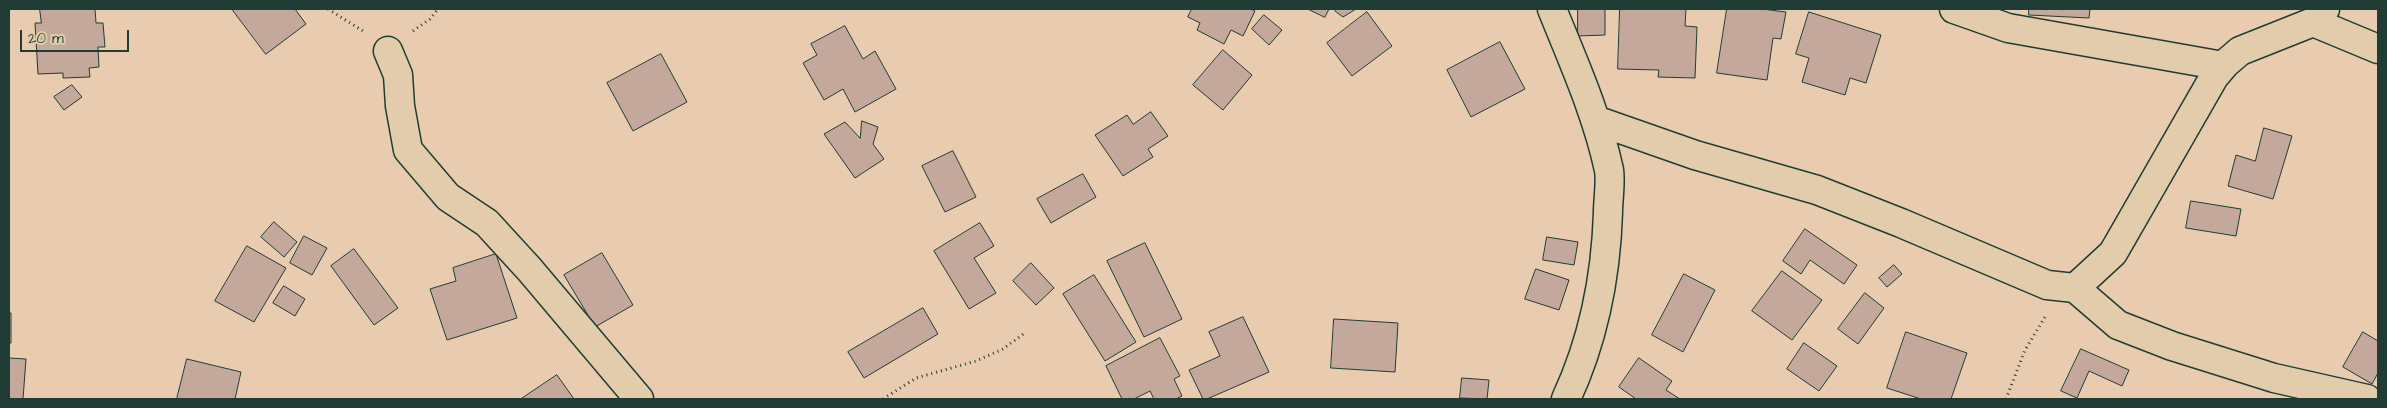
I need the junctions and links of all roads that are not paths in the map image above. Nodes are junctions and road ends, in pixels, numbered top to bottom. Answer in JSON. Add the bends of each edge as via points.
{"nodes":[{"id":1,"x":1552,"y":9,"type":"edge"},
{"id":2,"x":1954,"y":9,"type":"edge"},
{"id":3,"x":2319,"y":15,"type":"edge"},
{"id":4,"x":2378,"y":48,"type":"edge"},
{"id":5,"x":388,"y":51,"type":"road end"},
{"id":6,"x":2223,"y":66,"type":"junction"},
{"id":7,"x":1595,"y":120,"type":"junction"},
{"id":8,"x":2069,"y":287,"type":"junction"},
{"id":9,"x":638,"y":399,"type":"edge"},
{"id":10,"x":1566,"y":399,"type":"edge"},
{"id":11,"x":2367,"y":399,"type":"edge"}],
"edges":[{"from":1,"to":7,"type":"street"},
{"from":2,"to":6,"type":"street","via":[[2008,28]]},
{"from":3,"to":4,"type":"street"},
{"from":3,"to":6,"type":"street","via":[[2240,51]]},
{"from":5,"to":9,"type":"street","via":[[398,75],[408,150],[448,197],[487,223]]},
{"from":6,"to":8,"type":"street","via":[[2113,253]]},
{"from":7,"to":8,"type":"street","via":[[1696,155],[1817,190],[2047,285]]},
{"from":7,"to":10,"type":"street","via":[[1609,172],[1607,236],[1598,312]]},
{"from":8,"to":11,"type":"street","via":[[2118,325],[2172,346],[2274,378]]}]}
